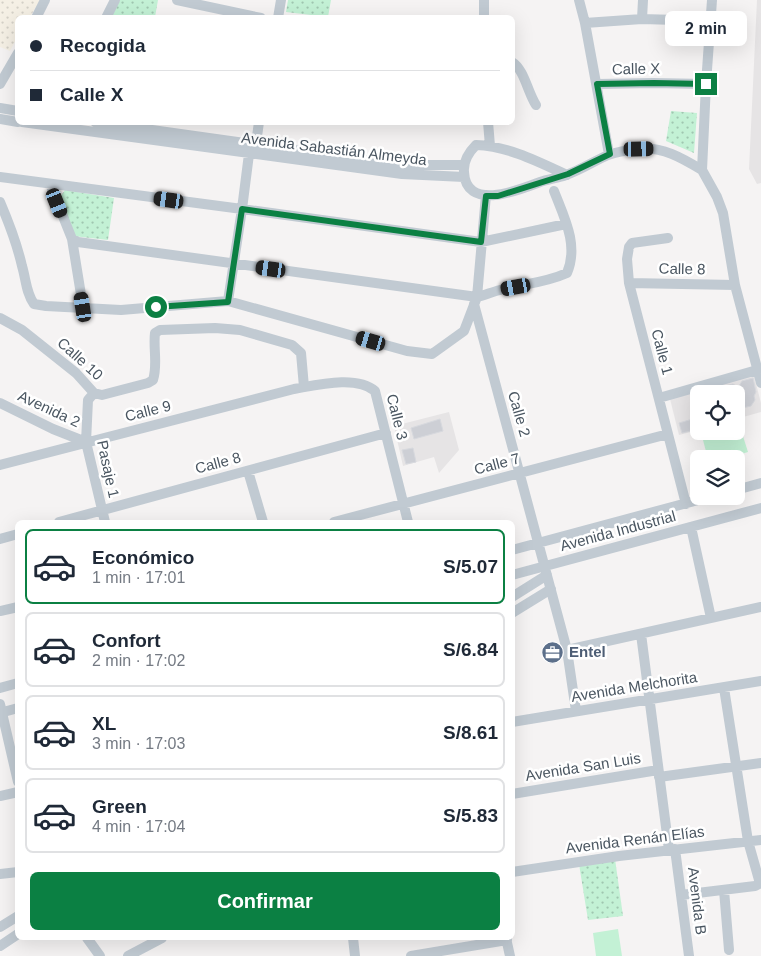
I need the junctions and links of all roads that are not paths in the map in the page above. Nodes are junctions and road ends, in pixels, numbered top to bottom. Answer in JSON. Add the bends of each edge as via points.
{"nodes":[{"id":1,"x":45,"y":0,"type":"edge"},
{"id":2,"x":115,"y":0,"type":"edge"},
{"id":3,"x":177,"y":0,"type":"edge"},
{"id":4,"x":281,"y":0,"type":"edge"},
{"id":5,"x":484,"y":0,"type":"edge"},
{"id":6,"x":579,"y":0,"type":"edge"},
{"id":7,"x":643,"y":0,"type":"edge"},
{"id":8,"x":712,"y":0,"type":"edge"},
{"id":9,"x":38,"y":15,"type":"edge"},
{"id":10,"x":108,"y":15,"type":"edge"},
{"id":11,"x":247,"y":15,"type":"edge"},
{"id":12,"x":278,"y":15,"type":"edge"},
{"id":13,"x":484,"y":15,"type":"edge"},
{"id":14,"x":642,"y":19,"type":"junction"},
{"id":15,"x":711,"y":21,"type":"junction"},
{"id":16,"x":585,"y":23,"type":"junction"},
{"id":17,"x":15,"y":58,"type":"edge"},
{"id":18,"x":515,"y":65,"type":"edge"},
{"id":19,"x":0,"y":84,"type":"edge"},
{"id":20,"x":597,"y":84,"type":"junction"},
{"id":21,"x":706,"y":84,"type":"junction"},
{"id":22,"x":536,"y":104,"type":"dead end"},
{"id":23,"x":0,"y":108,"type":"edge"},
{"id":24,"x":15,"y":110,"type":"edge"},
{"id":25,"x":0,"y":119,"type":"edge"},
{"id":26,"x":15,"y":122,"type":"edge"},
{"id":27,"x":46,"y":125,"type":"edge"},
{"id":28,"x":111,"y":125,"type":"edge"},
{"id":29,"x":258,"y":125,"type":"edge"},
{"id":30,"x":488,"y":125,"type":"edge"},
{"id":31,"x":490,"y":146,"type":"junction"},
{"id":32,"x":253,"y":151,"type":"junction"},
{"id":33,"x":610,"y":154,"type":"junction"},
{"id":34,"x":545,"y":164,"type":"junction"},
{"id":35,"x":464,"y":165,"type":"junction"},
{"id":36,"x":702,"y":170,"type":"junction"},
{"id":37,"x":568,"y":174,"type":"junction"},
{"id":38,"x":0,"y":177,"type":"edge"},
{"id":39,"x":464,"y":177,"type":"junction"},
{"id":40,"x":542,"y":181,"type":"junction"},
{"id":41,"x":50,"y":184,"type":"junction"},
{"id":42,"x":554,"y":191,"type":"dead end"},
{"id":43,"x":486,"y":196,"type":"junction"},
{"id":44,"x":0,"y":202,"type":"edge"},
{"id":45,"x":242,"y":209,"type":"junction"},
{"id":46,"x":566,"y":224,"type":"junction"},
{"id":47,"x":668,"y":238,"type":"dead end"},
{"id":48,"x":72,"y":240,"type":"junction"},
{"id":49,"x":481,"y":242,"type":"junction"},
{"id":50,"x":233,"y":264,"type":"junction"},
{"id":51,"x":628,"y":283,"type":"junction"},
{"id":52,"x":735,"y":285,"type":"junction"},
{"id":53,"x":476,"y":301,"type":"junction"},
{"id":54,"x":228,"y":302,"type":"junction"},
{"id":55,"x":83,"y":307,"type":"junction"},
{"id":56,"x":0,"y":318,"type":"edge"},
{"id":57,"x":757,"y":370,"type":"junction"},
{"id":58,"x":761,"y":383,"type":"edge"},
{"id":59,"x":304,"y":387,"type":"junction"},
{"id":60,"x":94,"y":393,"type":"junction"},
{"id":61,"x":659,"y":398,"type":"junction"},
{"id":62,"x":0,"y":403,"type":"edge"},
{"id":63,"x":386,"y":433,"type":"junction"},
{"id":64,"x":668,"y":434,"type":"junction"},
{"id":65,"x":86,"y":442,"type":"junction"},
{"id":66,"x":0,"y":465,"type":"edge"},
{"id":67,"x":248,"y":471,"type":"junction"},
{"id":68,"x":520,"y":473,"type":"junction"},
{"id":69,"x":761,"y":483,"type":"edge"},
{"id":70,"x":745,"y":487,"type":"edge"},
{"id":71,"x":690,"y":503,"type":"edge"},
{"id":72,"x":404,"y":504,"type":"junction"},
{"id":73,"x":686,"y":504,"type":"junction"},
{"id":74,"x":761,"y":508,"type":"edge"},
{"id":75,"x":102,"y":511,"type":"junction"},
{"id":76,"x":67,"y":520,"type":"edge"},
{"id":77,"x":104,"y":520,"type":"edge"},
{"id":78,"x":262,"y":520,"type":"edge"},
{"id":79,"x":342,"y":520,"type":"edge"},
{"id":80,"x":408,"y":520,"type":"edge"},
{"id":81,"x":691,"y":526,"type":"junction"},
{"id":82,"x":15,"y":535,"type":"edge"},
{"id":83,"x":0,"y":539,"type":"edge"},
{"id":84,"x":539,"y":543,"type":"junction"},
{"id":85,"x":515,"y":549,"type":"edge"},
{"id":86,"x":546,"y":570,"type":"junction"},
{"id":87,"x":515,"y":575,"type":"edge"},
{"id":88,"x":551,"y":589,"type":"junction"},
{"id":89,"x":515,"y":595,"type":"edge"},
{"id":90,"x":761,"y":607,"type":"edge"},
{"id":91,"x":15,"y":608,"type":"edge"},
{"id":92,"x":0,"y":611,"type":"edge"},
{"id":93,"x":515,"y":611,"type":"edge"},
{"id":94,"x":711,"y":618,"type":"junction"},
{"id":95,"x":641,"y":634,"type":"junction"},
{"id":96,"x":567,"y":650,"type":"junction"},
{"id":97,"x":761,"y":681,"type":"edge"},
{"id":98,"x":15,"y":684,"type":"edge"},
{"id":99,"x":0,"y":688,"type":"edge"},
{"id":100,"x":724,"y":688,"type":"junction"},
{"id":101,"x":650,"y":699,"type":"junction"},
{"id":102,"x":15,"y":708,"type":"edge"},
{"id":103,"x":1,"y":710,"type":"edge"},
{"id":104,"x":576,"y":711,"type":"junction"},
{"id":105,"x":515,"y":721,"type":"edge"},
{"id":106,"x":761,"y":763,"type":"edge"},
{"id":107,"x":737,"y":767,"type":"junction"},
{"id":108,"x":15,"y":769,"type":"edge"},
{"id":109,"x":659,"y":774,"type":"junction"},
{"id":110,"x":15,"y":793,"type":"edge"},
{"id":111,"x":515,"y":794,"type":"edge"},
{"id":112,"x":0,"y":796,"type":"edge"},
{"id":113,"x":761,"y":840,"type":"edge"},
{"id":114,"x":748,"y":841,"type":"junction"},
{"id":115,"x":672,"y":849,"type":"junction"},
{"id":116,"x":15,"y":872,"type":"edge"},
{"id":117,"x":515,"y":872,"type":"edge"},
{"id":118,"x":0,"y":874,"type":"edge"},
{"id":119,"x":724,"y":890,"type":"junction"},
{"id":120,"x":681,"y":895,"type":"junction"},
{"id":121,"x":15,"y":918,"type":"edge"},
{"id":122,"x":0,"y":928,"type":"edge"},
{"id":123,"x":15,"y":936,"type":"edge"},
{"id":124,"x":88,"y":940,"type":"edge"},
{"id":125,"x":158,"y":940,"type":"edge"},
{"id":126,"x":353,"y":940,"type":"edge"},
{"id":127,"x":502,"y":940,"type":"edge"},
{"id":128,"x":507,"y":940,"type":"edge"},
{"id":129,"x":0,"y":946,"type":"edge"},
{"id":130,"x":729,"y":950,"type":"dead end"},
{"id":131,"x":431,"y":954,"type":"edge"},
{"id":132,"x":100,"y":956,"type":"edge"},
{"id":133,"x":128,"y":956,"type":"edge"},
{"id":134,"x":355,"y":956,"type":"edge"},
{"id":135,"x":411,"y":956,"type":"edge"},
{"id":136,"x":510,"y":956,"type":"edge"},
{"id":137,"x":689,"y":956,"type":"edge"}],
"edges":[{"from":1,"to":9,"type":"street"},
{"from":2,"to":10,"type":"street"},
{"from":3,"to":11,"type":"street"},
{"from":4,"to":12,"type":"street"},
{"from":5,"to":13,"type":"street"},
{"from":6,"to":16,"type":"street"},
{"from":7,"to":14,"type":"street"},
{"from":8,"to":15,"type":"street"},
{"from":14,"to":15,"type":"street"},
{"from":14,"to":16,"type":"street"},
{"from":15,"to":21,"type":"street"},
{"from":16,"to":20,"type":"street"},
{"from":17,"to":19,"type":"street"},
{"from":18,"to":22,"type":"street"},
{"from":20,"to":21,"type":"street","name":"Calle X"},
{"from":20,"to":33,"type":"street"},
{"from":21,"to":36,"type":"street"},
{"from":23,"to":24,"type":"street"},
{"from":25,"to":26,"type":"street"},
{"from":27,"to":32,"type":"street","name":"Avenida Sabastián Almeyda"},
{"from":28,"to":32,"type":"street","name":"Avenida Sabastián Almeyda"},
{"from":29,"to":32,"type":"street"},
{"from":30,"to":31,"type":"street"},
{"from":31,"to":34,"type":"street","via":[[502,147]]},
{"from":31,"to":35,"type":"street","via":[[476,145]]},
{"from":32,"to":35,"type":"street","name":"Avenida Sabastián Almeyda","via":[[401,165]]},
{"from":32,"to":39,"type":"street","name":"Avenida Sabastián Almeyda","via":[[402,174]]},
{"from":32,"to":45,"type":"street"},
{"from":33,"to":36,"type":"street","via":[[653,149],[674,154]]},
{"from":33,"to":37,"type":"street"},
{"from":34,"to":37,"type":"street"},
{"from":34,"to":40,"type":"street"},
{"from":35,"to":39,"type":"street"},
{"from":36,"to":52,"type":"street","via":[[723,212]]},
{"from":37,"to":40,"type":"street"},
{"from":38,"to":41,"type":"street"},
{"from":39,"to":43,"type":"street","via":[[469,186]]},
{"from":40,"to":43,"type":"street","via":[[498,196]]},
{"from":41,"to":45,"type":"street"},
{"from":41,"to":48,"type":"street"},
{"from":42,"to":46,"type":"street"},
{"from":43,"to":49,"type":"street"},
{"from":44,"to":55,"type":"street","via":[[10,226],[29,297],[34,304]]},
{"from":45,"to":49,"type":"street"},
{"from":45,"to":50,"type":"street"},
{"from":46,"to":49,"type":"street"},
{"from":46,"to":53,"type":"street","via":[[572,251],[567,273],[500,290]]},
{"from":47,"to":51,"type":"street","name":"Calle 1","via":[[632,242],[627,259]]},
{"from":48,"to":50,"type":"street"},
{"from":48,"to":55,"type":"street"},
{"from":49,"to":53,"type":"street"},
{"from":50,"to":53,"type":"street"},
{"from":50,"to":54,"type":"street"},
{"from":51,"to":52,"type":"street","name":"Calle 8"},
{"from":51,"to":61,"type":"street","name":"Calle 1"},
{"from":52,"to":57,"type":"street"},
{"from":53,"to":54,"type":"street","via":[[464,331],[432,354],[406,351]]},
{"from":53,"to":68,"type":"street","name":"Calle 2"},
{"from":54,"to":55,"type":"street","via":[[121,310]]},
{"from":56,"to":60,"type":"street","name":"Calle 10","via":[[22,330],[76,373]]},
{"from":57,"to":58,"type":"street"},
{"from":57,"to":61,"type":"street"},
{"from":59,"to":60,"type":"street","name":"Calle 10","via":[[301,353],[292,345],[240,330],[215,328],[160,330],[155,333],[154,340],[154,380],[102,395]]},
{"from":59,"to":63,"type":"street","name":"Calle 3","via":[[350,382],[369,386],[375,391]]},
{"from":59,"to":65,"type":"street","name":"Calle 9"},
{"from":60,"to":65,"type":"street","name":"Pasaje 1","via":[[88,400]]},
{"from":61,"to":64,"type":"street","name":"Calle 1"},
{"from":62,"to":65,"type":"street","name":"Avenida 2"},
{"from":63,"to":67,"type":"street","name":"Calle 8"},
{"from":63,"to":72,"type":"street","name":"Calle 3"},
{"from":64,"to":68,"type":"street","name":"Calle 7"},
{"from":64,"to":73,"type":"street","name":"Calle 1"},
{"from":65,"to":66,"type":"street","name":"Calle 9"},
{"from":65,"to":75,"type":"street","name":"Pasaje 1"},
{"from":67,"to":75,"type":"street","name":"Calle 8"},
{"from":67,"to":78,"type":"street"},
{"from":68,"to":72,"type":"street","name":"Calle 7"},
{"from":68,"to":84,"type":"street","name":"Calle 2"},
{"from":69,"to":70,"type":"street"},
{"from":71,"to":73,"type":"street","name":"Avenida Industrial"},
{"from":72,"to":79,"type":"street","name":"Calle 7"},
{"from":72,"to":80,"type":"street","name":"Calle 3"},
{"from":73,"to":84,"type":"street","name":"Avenida Industrial"},
{"from":74,"to":81,"type":"street","name":"Avenida Industrial"},
{"from":75,"to":76,"type":"street","name":"Calle 8"},
{"from":75,"to":77,"type":"street","name":"Pasaje 1"},
{"from":81,"to":86,"type":"street","name":"Avenida Industrial"},
{"from":81,"to":94,"type":"street"},
{"from":82,"to":83,"type":"street"},
{"from":84,"to":85,"type":"street","name":"Avenida Industrial"},
{"from":84,"to":86,"type":"street","name":"Calle 2"},
{"from":86,"to":87,"type":"street","name":"Avenida Industrial"},
{"from":86,"to":88,"type":"street","name":"Calle 2"},
{"from":86,"to":89,"type":"street"},
{"from":88,"to":93,"type":"street"},
{"from":88,"to":96,"type":"street","name":"Calle 2"},
{"from":90,"to":94,"type":"street"},
{"from":91,"to":92,"type":"street"},
{"from":94,"to":95,"type":"street"},
{"from":95,"to":96,"type":"street"},
{"from":95,"to":101,"type":"street","name":"Avenida B"},
{"from":96,"to":104,"type":"street","name":"Calle 2"},
{"from":97,"to":100,"type":"street","name":"Avenida Melchorita"},
{"from":98,"to":99,"type":"street"},
{"from":100,"to":101,"type":"street","name":"Avenida Melchorita"},
{"from":100,"to":107,"type":"street"},
{"from":101,"to":104,"type":"street","name":"Avenida Melchorita"},
{"from":101,"to":109,"type":"street","name":"Avenida B"},
{"from":102,"to":103,"type":"street"},
{"from":103,"to":108,"type":"street"},
{"from":104,"to":105,"type":"street","name":"Avenida Melchorita"},
{"from":106,"to":107,"type":"street","name":"Avenida San Luis"},
{"from":107,"to":109,"type":"street","name":"Avenida San Luis"},
{"from":107,"to":114,"type":"street"},
{"from":109,"to":111,"type":"street","name":"Avenida San Luis"},
{"from":109,"to":115,"type":"street","name":"Avenida B"},
{"from":110,"to":112,"type":"street"},
{"from":113,"to":114,"type":"street","name":"Avenida Renán Elías"},
{"from":114,"to":115,"type":"street","name":"Avenida Renán Elías"},
{"from":114,"to":119,"type":"street","via":[[759,884]]},
{"from":115,"to":117,"type":"street","name":"Avenida Renán Elías"},
{"from":115,"to":120,"type":"street","name":"Avenida B"},
{"from":116,"to":118,"type":"street"},
{"from":119,"to":120,"type":"street"},
{"from":119,"to":130,"type":"street"},
{"from":120,"to":137,"type":"street","name":"Avenida B"},
{"from":121,"to":122,"type":"street"},
{"from":123,"to":129,"type":"street"},
{"from":124,"to":132,"type":"street"},
{"from":125,"to":133,"type":"street"},
{"from":126,"to":134,"type":"street"},
{"from":127,"to":131,"type":"street"},
{"from":128,"to":136,"type":"street"},
{"from":131,"to":135,"type":"street"}]}
